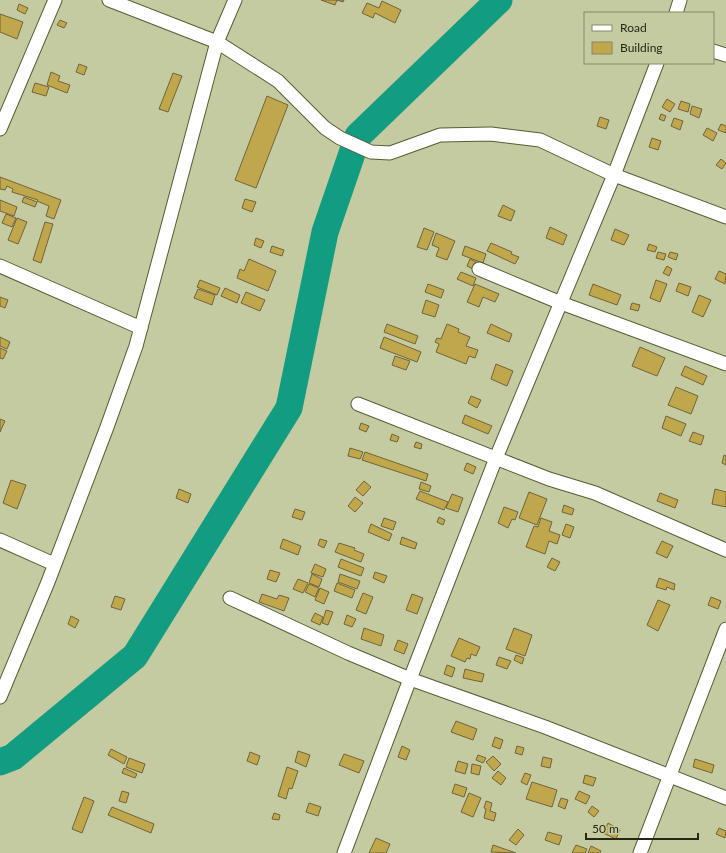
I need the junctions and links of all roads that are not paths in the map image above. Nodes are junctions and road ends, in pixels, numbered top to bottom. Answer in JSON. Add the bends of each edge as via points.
{"nodes":[{"id":1,"x":55,"y":0,"type":"edge"},
{"id":2,"x":109,"y":0,"type":"edge"},
{"id":3,"x":235,"y":0,"type":"edge"},
{"id":4,"x":680,"y":0,"type":"edge"},
{"id":5,"x":676,"y":12,"type":"edge"},
{"id":6,"x":217,"y":42,"type":"junction"},
{"id":7,"x":714,"y":51,"type":"edge"},
{"id":8,"x":726,"y":55,"type":"edge"},
{"id":9,"x":656,"y":64,"type":"edge"},
{"id":10,"x":0,"y":129,"type":"edge"},
{"id":11,"x":614,"y":175,"type":"junction"},
{"id":12,"x":726,"y":217,"type":"edge"},
{"id":13,"x":0,"y":266,"type":"edge"},
{"id":14,"x":479,"y":269,"type":"dead end"},
{"id":15,"x":561,"y":303,"type":"junction"},
{"id":16,"x":141,"y":328,"type":"junction"},
{"id":17,"x":726,"y":364,"type":"edge"},
{"id":18,"x":358,"y":404,"type":"dead end"},
{"id":19,"x":496,"y":458,"type":"junction"},
{"id":20,"x":0,"y":540,"type":"edge"},
{"id":21,"x":726,"y":550,"type":"edge"},
{"id":22,"x":54,"y":564,"type":"junction"},
{"id":23,"x":230,"y":598,"type":"dead end"},
{"id":24,"x":726,"y":629,"type":"edge"},
{"id":25,"x":410,"y":679,"type":"junction"},
{"id":26,"x":0,"y":697,"type":"edge"},
{"id":27,"x":670,"y":776,"type":"junction"},
{"id":28,"x":726,"y":798,"type":"edge"},
{"id":29,"x":344,"y":853,"type":"edge"},
{"id":30,"x":640,"y":853,"type":"edge"}],
"edges":[{"from":1,"to":10,"type":"street"},
{"from":2,"to":6,"type":"street"},
{"from":3,"to":6,"type":"street"},
{"from":4,"to":5,"type":"street"},
{"from":6,"to":11,"type":"street","via":[[278,81],[325,128],[371,152],[390,153],[440,135],[491,134],[540,140]]},
{"from":6,"to":16,"type":"street"},
{"from":7,"to":8,"type":"street"},
{"from":9,"to":11,"type":"street"},
{"from":11,"to":12,"type":"street"},
{"from":11,"to":15,"type":"street"},
{"from":13,"to":16,"type":"street"},
{"from":14,"to":15,"type":"street"},
{"from":15,"to":17,"type":"street"},
{"from":15,"to":19,"type":"street"},
{"from":16,"to":22,"type":"street","via":[[107,427]]},
{"from":18,"to":19,"type":"street"},
{"from":19,"to":21,"type":"street","via":[[549,479],[595,493]]},
{"from":19,"to":25,"type":"street"},
{"from":20,"to":22,"type":"street"},
{"from":22,"to":26,"type":"street"},
{"from":23,"to":25,"type":"street"},
{"from":24,"to":27,"type":"street"},
{"from":25,"to":27,"type":"street","via":[[545,727]]},
{"from":25,"to":29,"type":"street"},
{"from":27,"to":28,"type":"street"},
{"from":27,"to":30,"type":"street"}]}
